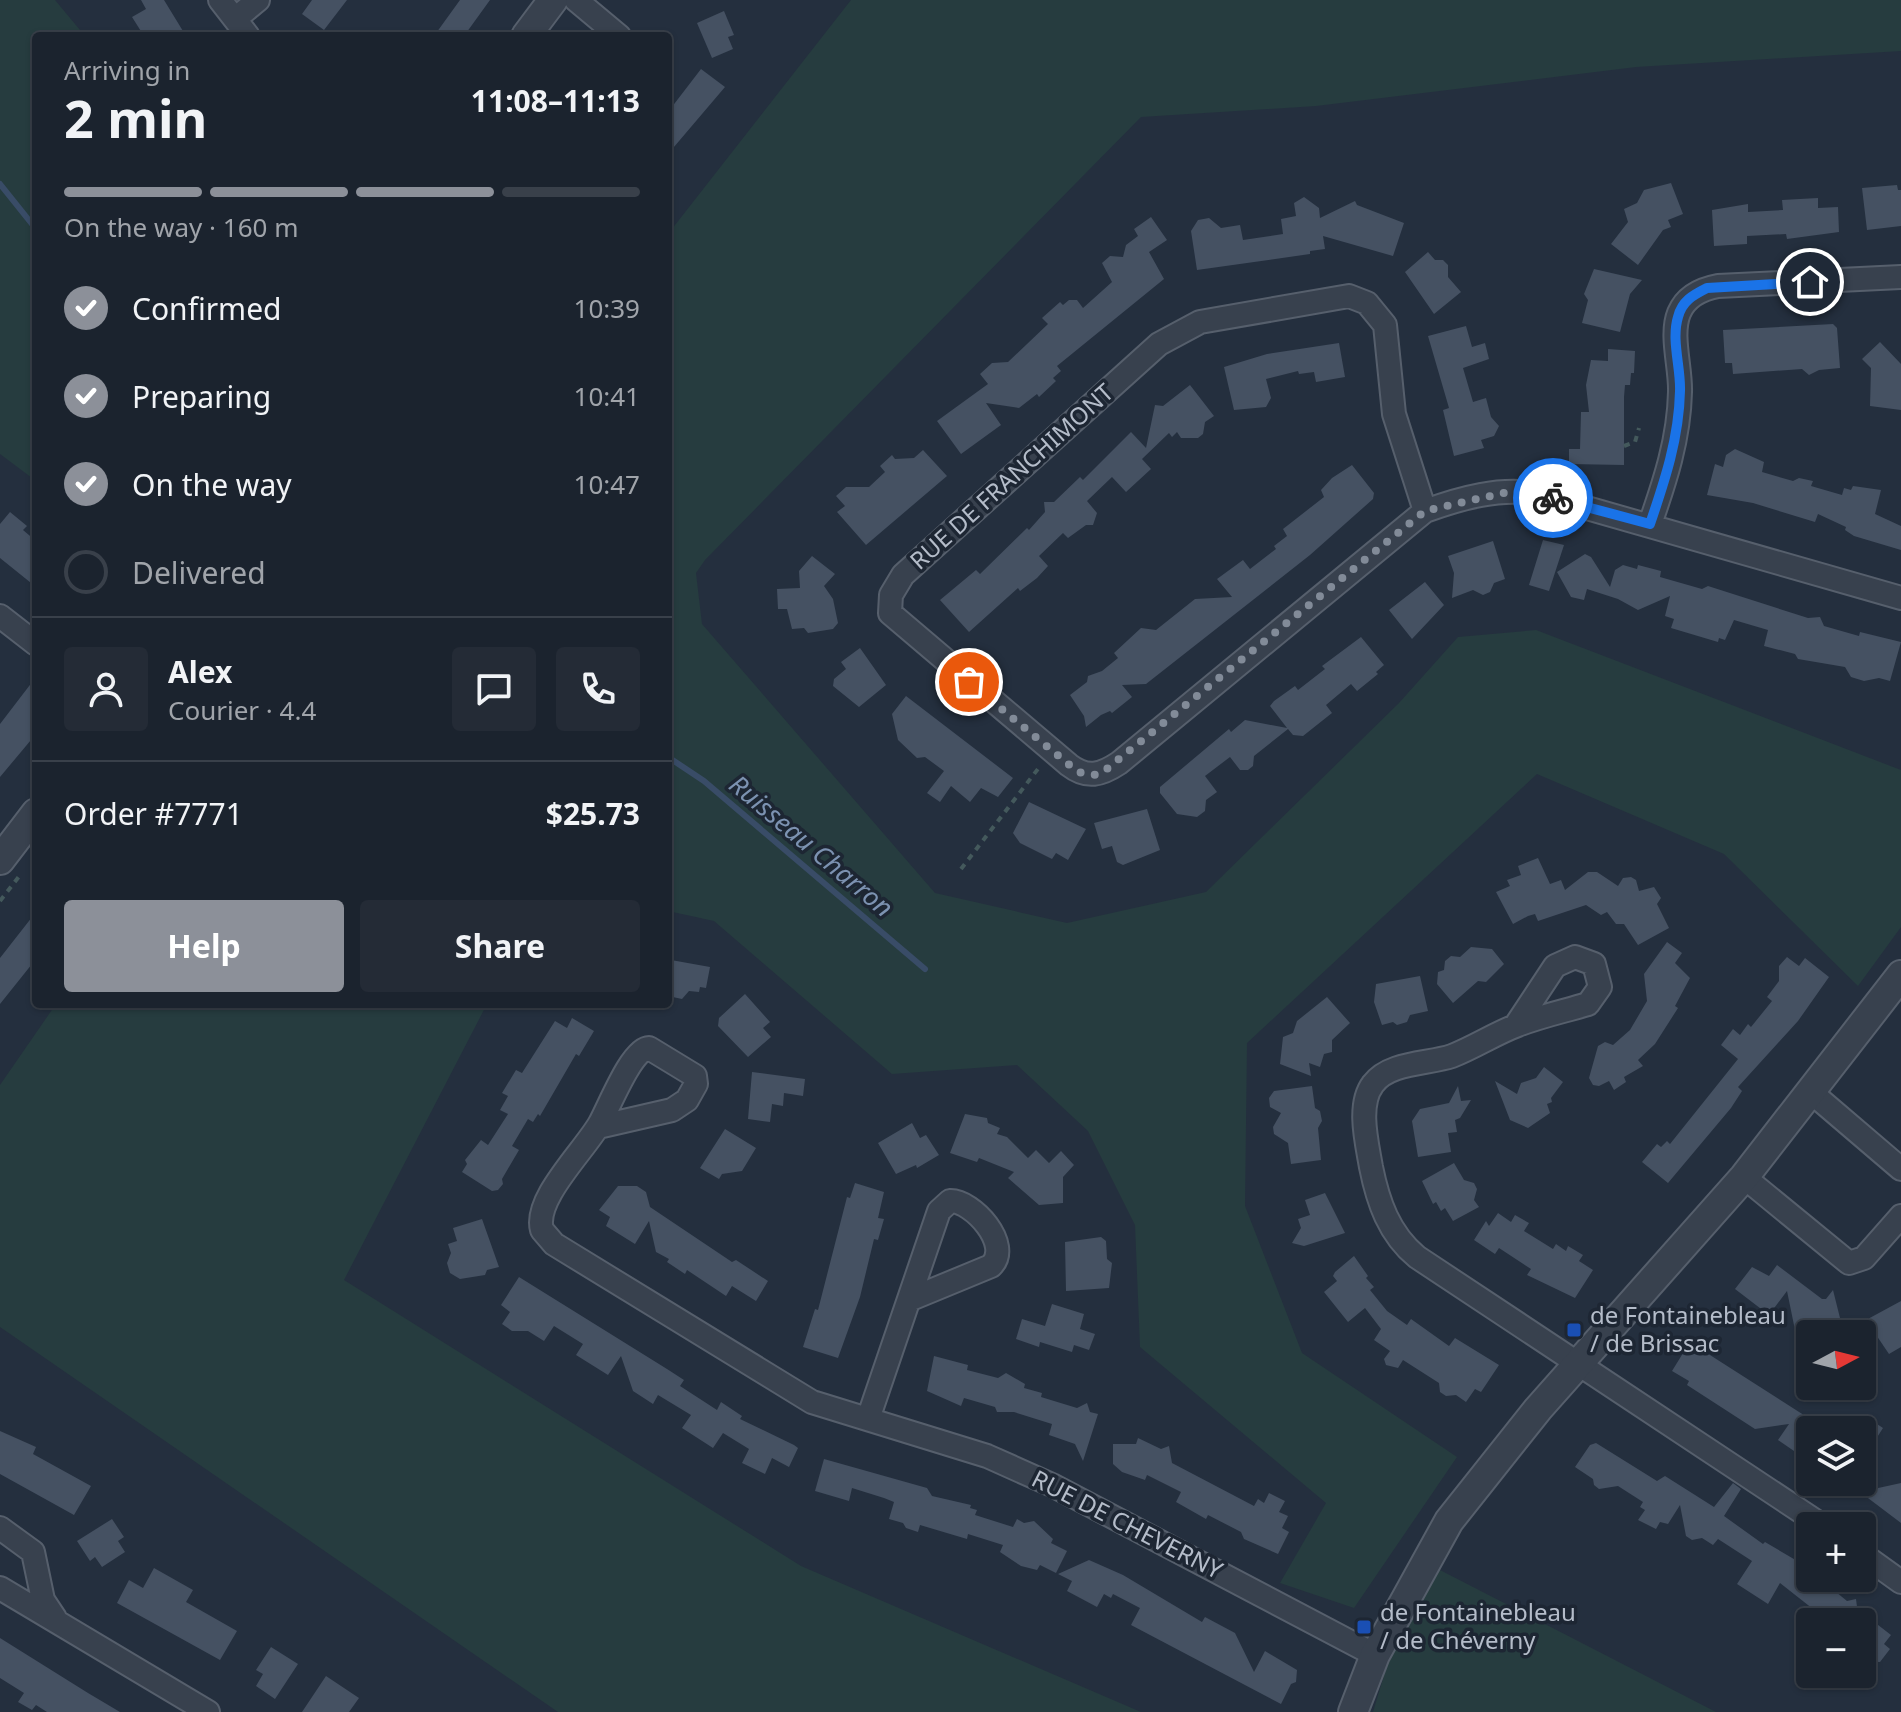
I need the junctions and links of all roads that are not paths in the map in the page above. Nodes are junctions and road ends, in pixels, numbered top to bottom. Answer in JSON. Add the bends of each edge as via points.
{"nodes":[{"id":1,"x":220,"y":0,"type":"edge"},
{"id":2,"x":258,"y":0,"type":"edge"},
{"id":3,"x":553,"y":0,"type":"edge"},
{"id":4,"x":576,"y":0,"type":"edge"},
{"id":5,"x":241,"y":28,"type":"edge"},
{"id":6,"x":529,"y":32,"type":"edge"},
{"id":7,"x":614,"y":32,"type":"edge"},
{"id":8,"x":1901,"y":277,"type":"edge"},
{"id":9,"x":1425,"y":511,"type":"junction"},
{"id":10,"x":1650,"y":524,"type":"junction"},
{"id":11,"x":1901,"y":598,"type":"edge"},
{"id":12,"x":0,"y":616,"type":"edge"},
{"id":13,"x":32,"y":641,"type":"edge"},
{"id":14,"x":32,"y":818,"type":"edge"},
{"id":15,"x":0,"y":860,"type":"edge"},
{"id":16,"x":1901,"y":975,"type":"edge"},
{"id":17,"x":1516,"y":1025,"type":"dead end"},
{"id":18,"x":1812,"y":1093,"type":"junction"},
{"id":19,"x":598,"y":1127,"type":"dead end"},
{"id":20,"x":1901,"y":1169,"type":"edge"},
{"id":21,"x":1744,"y":1177,"type":"junction"},
{"id":22,"x":1901,"y":1216,"type":"edge"},
{"id":23,"x":911,"y":1299,"type":"junction"},
{"id":24,"x":1580,"y":1363,"type":"junction"},
{"id":25,"x":868,"y":1419,"type":"junction"},
{"id":26,"x":1802,"y":1512,"type":"edge"},
{"id":27,"x":0,"y":1528,"type":"edge"},
{"id":28,"x":1876,"y":1564,"type":"edge"},
{"id":29,"x":1901,"y":1582,"type":"edge"},
{"id":30,"x":0,"y":1588,"type":"edge"},
{"id":31,"x":58,"y":1622,"type":"junction"},
{"id":32,"x":1375,"y":1655,"type":"junction"},
{"id":33,"x":208,"y":1712,"type":"edge"},
{"id":34,"x":1353,"y":1712,"type":"edge"}],
"edges":[{"from":1,"to":5,"type":"street"},
{"from":2,"to":5,"type":"street"},
{"from":3,"to":6,"type":"street"},
{"from":4,"to":7,"type":"street"},
{"from":8,"to":10,"type":"street","via":[[1718,286],[1686,301],[1676,322],[1678,429]]},
{"from":9,"to":9,"type":"street","name":"RUE DE FRANCHIMONT","via":[[1110,769],[1085,774],[890,613],[891,595],[903,575],[1169,336],[1200,322],[1349,296],[1367,303],[1385,325],[1394,414]]},
{"from":9,"to":10,"type":"street","name":"RUE DE FRANCHIMONT","via":[[1512,491]]},
{"from":10,"to":11,"type":"street","name":"RUE DE FRANCHIMONT"},
{"from":12,"to":13,"type":"street"},
{"from":14,"to":15,"type":"street"},
{"from":16,"to":18,"type":"street"},
{"from":17,"to":24,"type":"street","via":[[1471,1048],[1394,1070],[1374,1082],[1365,1110],[1372,1168],[1385,1214],[1405,1247]]},
{"from":18,"to":20,"type":"street"},
{"from":18,"to":21,"type":"street"},
{"from":19,"to":25,"type":"street","name":"RUE DE CHEVERNY","via":[[545,1203],[540,1219],[544,1235],[801,1396]]},
{"from":21,"to":22,"type":"street","via":[[1849,1263],[1864,1258]]},
{"from":21,"to":24,"type":"street"},
{"from":23,"to":23,"type":"street","via":[[995,1263],[999,1246],[994,1234],[962,1203],[950,1201],[939,1211]]},
{"from":23,"to":25,"type":"street"},
{"from":24,"to":26,"type":"street"},
{"from":24,"to":32,"type":"street","via":[[1449,1521]]},
{"from":25,"to":32,"type":"street","name":"RUE DE CHEVERNY","via":[[987,1456],[1052,1485]]},
{"from":27,"to":31,"type":"street","via":[[33,1552],[43,1600]]},
{"from":28,"to":29,"type":"street"},
{"from":30,"to":31,"type":"street"},
{"from":31,"to":33,"type":"street"},
{"from":32,"to":34,"type":"street"}]}
